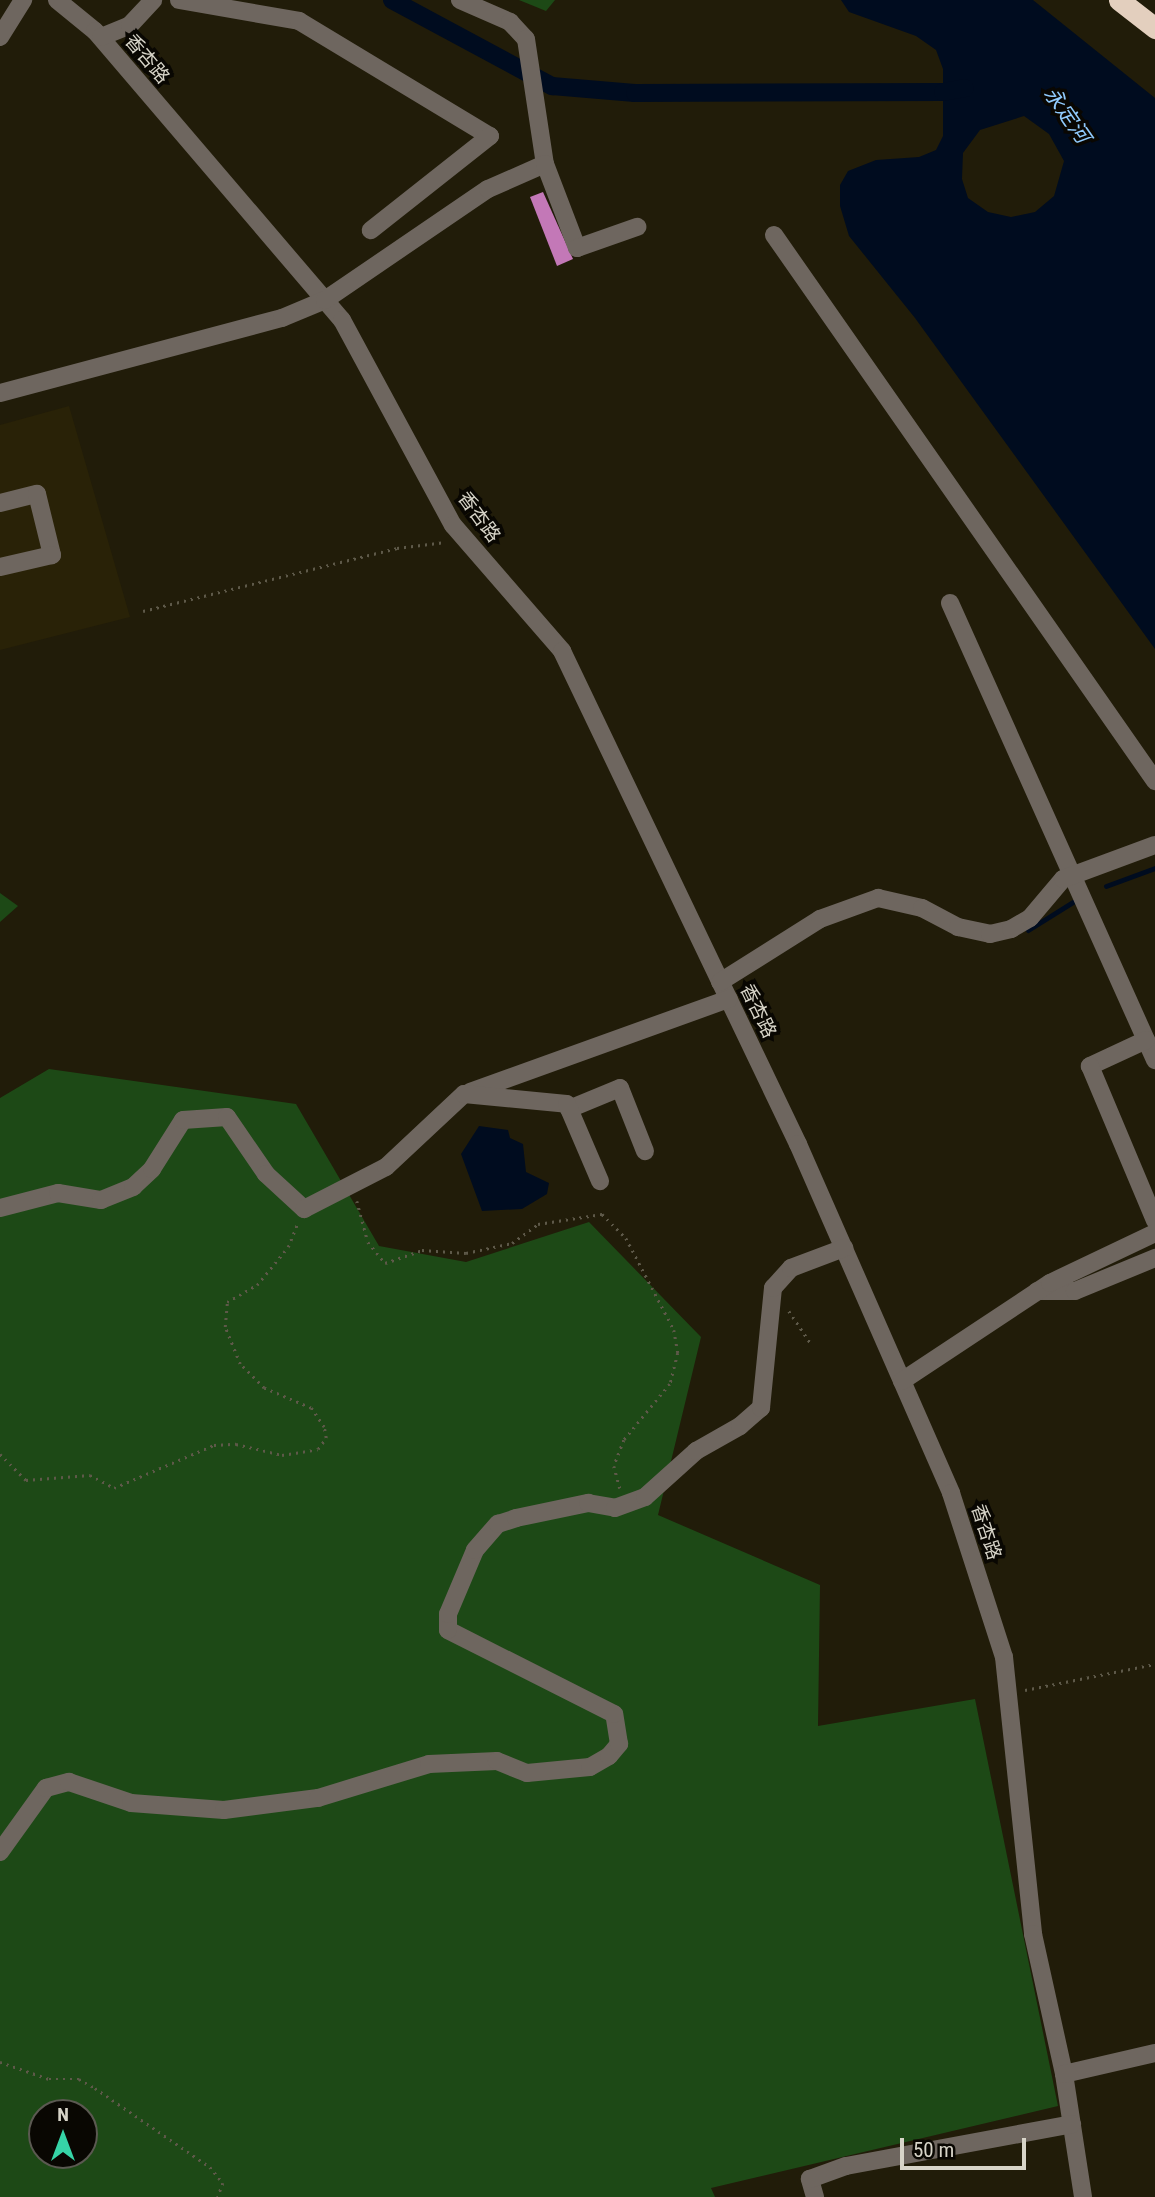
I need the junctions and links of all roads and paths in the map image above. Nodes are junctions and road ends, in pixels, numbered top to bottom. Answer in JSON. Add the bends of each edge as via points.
{"nodes":[{"id":1,"x":57,"y":0,"type":"edge"},
{"id":2,"x":153,"y":0,"type":"edge"},
{"id":3,"x":179,"y":0,"type":"edge"},
{"id":4,"x":460,"y":0,"type":"edge"},
{"id":5,"x":1119,"y":0,"type":"edge"},
{"id":6,"x":12,"y":8,"type":"edge"},
{"id":7,"x":1155,"y":28,"type":"edge"},
{"id":8,"x":0,"y":37,"type":"edge"},
{"id":9,"x":101,"y":37,"type":"junction"},
{"id":10,"x":545,"y":164,"type":"junction"},
{"id":11,"x":637,"y":227,"type":"dead end"},
{"id":12,"x":371,"y":230,"type":"dead end"},
{"id":13,"x":774,"y":235,"type":"dead end"},
{"id":14,"x":325,"y":300,"type":"junction"},
{"id":15,"x":0,"y":393,"type":"edge"},
{"id":16,"x":0,"y":503,"type":"edge"},
{"id":17,"x":467,"y":540,"type":"junction"},
{"id":18,"x":0,"y":567,"type":"edge"},
{"id":19,"x":950,"y":603,"type":"dead end"},
{"id":20,"x":143,"y":611,"type":"dead end"},
{"id":21,"x":1155,"y":781,"type":"edge"},
{"id":22,"x":1155,"y":845,"type":"edge"},
{"id":23,"x":720,"y":982,"type":"junction"},
{"id":24,"x":729,"y":999,"type":"junction"},
{"id":25,"x":1146,"y":1040,"type":"junction"},
{"id":26,"x":1155,"y":1060,"type":"edge"},
{"id":27,"x":464,"y":1094,"type":"junction"},
{"id":28,"x":569,"y":1109,"type":"junction"},
{"id":29,"x":645,"y":1151,"type":"dead end"},
{"id":30,"x":600,"y":1181,"type":"dead end"},
{"id":31,"x":353,"y":1184,"type":"junction"},
{"id":32,"x":0,"y":1208,"type":"edge"},
{"id":33,"x":304,"y":1209,"type":"junction"},
{"id":34,"x":1155,"y":1221,"type":"edge"},
{"id":35,"x":1155,"y":1233,"type":"edge"},
{"id":36,"x":844,"y":1248,"type":"junction"},
{"id":37,"x":1155,"y":1258,"type":"edge"},
{"id":38,"x":773,"y":1288,"type":"junction"},
{"id":39,"x":1037,"y":1292,"type":"junction"},
{"id":40,"x":811,"y":1344,"type":"dead end"},
{"id":41,"x":902,"y":1381,"type":"junction"},
{"id":42,"x":0,"y":1454,"type":"edge"},
{"id":43,"x":625,"y":1504,"type":"junction"},
{"id":44,"x":1155,"y":1664,"type":"edge"},
{"id":45,"x":1008,"y":1694,"type":"junction"},
{"id":46,"x":0,"y":1852,"type":"edge"},
{"id":47,"x":1155,"y":2053,"type":"edge"},
{"id":48,"x":0,"y":2062,"type":"edge"},
{"id":49,"x":1064,"y":2074,"type":"junction"},
{"id":50,"x":1072,"y":2124,"type":"junction"},
{"id":51,"x":218,"y":2197,"type":"edge"},
{"id":52,"x":815,"y":2197,"type":"edge"},
{"id":53,"x":1083,"y":2197,"type":"edge"}],
"edges":[{"from":1,"to":9,"type":"street","name":"香杏路"},
{"from":2,"to":9,"type":"street","via":[[130,25]]},
{"from":3,"to":12,"type":"street","via":[[299,21],[489,136]]},
{"from":4,"to":10,"type":"street","via":[[520,29],[530,60]]},
{"from":5,"to":7,"type":"highway"},
{"from":6,"to":8,"type":"street"},
{"from":9,"to":14,"type":"street","name":"香杏路"},
{"from":10,"to":11,"type":"street","via":[[577,248]]},
{"from":10,"to":14,"type":"street","via":[[488,189]]},
{"from":13,"to":21,"type":"street"},
{"from":14,"to":15,"type":"street","via":[[282,318]]},
{"from":14,"to":17,"type":"street","name":"香杏路","via":[[342,320],[453,524]]},
{"from":16,"to":18,"type":"street","via":[[37,494],[52,555]]},
{"from":17,"to":20,"type":"path","via":[[397,548]]},
{"from":17,"to":23,"type":"street","name":"香杏路","via":[[562,651]]},
{"from":19,"to":25,"type":"street"},
{"from":22,"to":23,"type":"street","via":[[1063,879],[1030,918],[990,934],[958,927],[922,908],[878,898],[820,919]]},
{"from":23,"to":24,"type":"street","name":"香杏路"},
{"from":24,"to":27,"type":"street"},
{"from":24,"to":36,"type":"street","name":"香杏路"},
{"from":25,"to":26,"type":"street"},
{"from":25,"to":34,"type":"street","via":[[1090,1066]]},
{"from":27,"to":28,"type":"street","via":[[567,1104]]},
{"from":27,"to":31,"type":"street","via":[[386,1167]]},
{"from":28,"to":29,"type":"street","via":[[620,1088]]},
{"from":28,"to":30,"type":"street"},
{"from":31,"to":33,"type":"street"},
{"from":31,"to":43,"type":"path","via":[[368,1242],[385,1263],[422,1250],[466,1254],[512,1242],[538,1224],[602,1214],[626,1238],[674,1330],[678,1353],[670,1384],[624,1440],[614,1466]]},
{"from":32,"to":33,"type":"street","via":[[58,1193],[101,1200],[133,1187],[152,1168],[183,1121],[226,1116],[266,1174]]},
{"from":33,"to":42,"type":"path","via":[[288,1247],[257,1285],[227,1302],[225,1327],[240,1364],[264,1388],[311,1408],[326,1438],[318,1449],[282,1455],[236,1444],[214,1445],[114,1488],[90,1475],[26,1480]]},
{"from":35,"to":39,"type":"street"},
{"from":36,"to":38,"type":"street","via":[[791,1268]]},
{"from":36,"to":41,"type":"street","name":"香杏路"},
{"from":37,"to":39,"type":"street","via":[[1075,1291]]},
{"from":38,"to":40,"type":"path"},
{"from":38,"to":43,"type":"street","via":[[761,1408],[696,1451],[645,1497]]},
{"from":39,"to":41,"type":"street"},
{"from":41,"to":45,"type":"street","name":"香杏路","via":[[951,1493],[1004,1657]]},
{"from":43,"to":46,"type":"street","via":[[615,1508],[588,1503],[498,1524],[475,1550],[448,1614],[448,1630],[463,1642],[614,1714],[619,1744],[590,1767],[527,1773],[497,1761],[429,1764],[318,1798],[224,1810],[131,1803],[69,1782],[46,1788]]},
{"from":44,"to":45,"type":"path"},
{"from":45,"to":49,"type":"street","name":"香杏路","via":[[1033,1934]]},
{"from":47,"to":49,"type":"street"},
{"from":48,"to":51,"type":"path","via":[[49,2079],[79,2079],[95,2088],[210,2167],[223,2183]]},
{"from":49,"to":50,"type":"street","name":"香杏路"},
{"from":50,"to":52,"type":"street","via":[[846,2166],[810,2179]]},
{"from":50,"to":53,"type":"street","name":"香杏路"}]}
